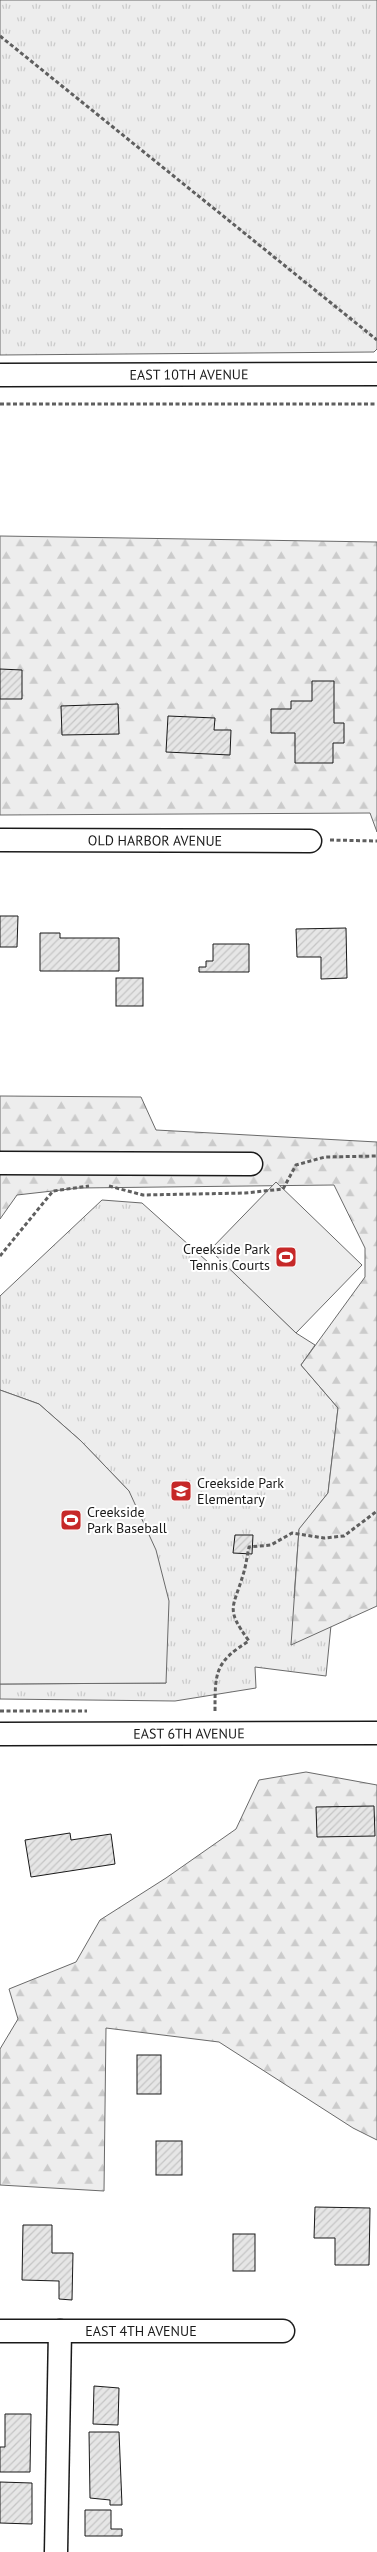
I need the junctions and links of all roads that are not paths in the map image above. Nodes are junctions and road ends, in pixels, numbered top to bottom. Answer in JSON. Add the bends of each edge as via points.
{"nodes":[{"id":1,"x":377,"y":374,"type":"edge"},
{"id":2,"x":0,"y":375,"type":"edge"},
{"id":3,"x":0,"y":840,"type":"edge"},
{"id":4,"x":310,"y":840,"type":"road end"},
{"id":5,"x":0,"y":1162,"type":"edge"},
{"id":6,"x":251,"y":1164,"type":"dead end"},
{"id":7,"x":377,"y":1733,"type":"edge"},
{"id":8,"x":0,"y":1734,"type":"edge"},
{"id":9,"x":0,"y":2331,"type":"edge"},
{"id":10,"x":60,"y":2331,"type":"junction"},
{"id":11,"x":284,"y":2331,"type":"dead end"},
{"id":12,"x":56,"y":2552,"type":"edge"}],
"edges":[{"from":1,"to":2,"type":"street","name":"EAST 10TH AVENUE"},
{"from":3,"to":4,"type":"street","name":"OLD HARBOR AVENUE"},
{"from":5,"to":6,"type":"street"},
{"from":7,"to":8,"type":"street","name":"EAST 6TH AVENUE"},
{"from":9,"to":10,"type":"street","name":"EAST 4TH AVENUE"},
{"from":10,"to":11,"type":"street","name":"EAST 4TH AVENUE"},
{"from":10,"to":12,"type":"street"}]}
